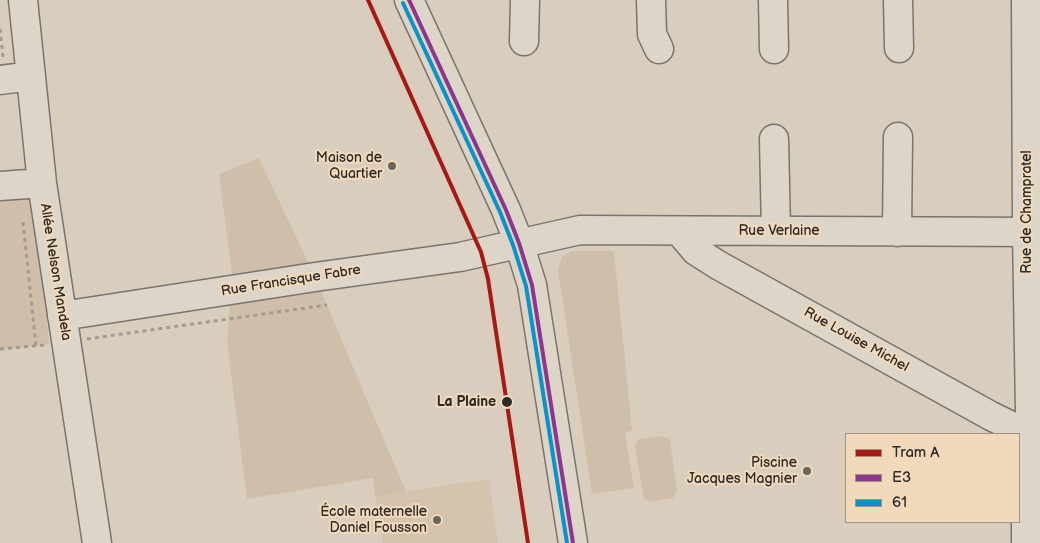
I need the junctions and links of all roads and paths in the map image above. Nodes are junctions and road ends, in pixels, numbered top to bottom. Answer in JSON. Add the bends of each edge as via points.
{"nodes":[{"id":1,"x":23,"y":0,"type":"edge"},
{"id":2,"x":409,"y":0,"type":"edge"},
{"id":3,"x":525,"y":0,"type":"edge"},
{"id":4,"x":651,"y":0,"type":"edge"},
{"id":5,"x":773,"y":0,"type":"edge"},
{"id":6,"x":898,"y":0,"type":"edge"},
{"id":7,"x":1026,"y":0,"type":"edge"},
{"id":8,"x":524,"y":41,"type":"dead end"},
{"id":9,"x":898,"y":48,"type":"dead end"},
{"id":10,"x":660,"y":49,"type":"dead end"},
{"id":11,"x":774,"y":49,"type":"dead end"},
{"id":12,"x":31,"y":76,"type":"junction"},
{"id":13,"x":0,"y":80,"type":"edge"},
{"id":14,"x":898,"y":137,"type":"dead end"},
{"id":15,"x":774,"y":139,"type":"dead end"},
{"id":16,"x":42,"y":183,"type":"junction"},
{"id":17,"x":0,"y":186,"type":"edge"},
{"id":18,"x":679,"y":231,"type":"junction"},
{"id":19,"x":776,"y":231,"type":"junction"},
{"id":20,"x":897,"y":232,"type":"junction"},
{"id":21,"x":1033,"y":232,"type":"edge"},
{"id":22,"x":519,"y":243,"type":"junction"},
{"id":23,"x":327,"y":305,"type":"dead end"},
{"id":24,"x":62,"y":316,"type":"junction"},
{"id":25,"x":66,"y":342,"type":"junction"},
{"id":26,"x":0,"y":349,"type":"edge"},
{"id":27,"x":1034,"y":438,"type":"edge"},
{"id":28,"x":97,"y":543,"type":"edge"},
{"id":29,"x":573,"y":543,"type":"edge"},
{"id":30,"x":1026,"y":543,"type":"edge"}],
"edges":[{"from":1,"to":12,"type":"street","name":"Allée Nelson Mandela"},
{"from":2,"to":22,"type":"street"},
{"from":3,"to":8,"type":"street"},
{"from":4,"to":10,"type":"street","via":[[652,34]]},
{"from":5,"to":11,"type":"street"},
{"from":6,"to":9,"type":"street"},
{"from":7,"to":21,"type":"street","name":"Rue de Champratel"},
{"from":12,"to":13,"type":"street"},
{"from":12,"to":16,"type":"street","name":"Allée Nelson Mandela"},
{"from":14,"to":20,"type":"street"},
{"from":15,"to":19,"type":"street"},
{"from":16,"to":17,"type":"street"},
{"from":16,"to":24,"type":"street","name":"Allée Nelson Mandela"},
{"from":18,"to":19,"type":"street","name":"Rue Verlaine"},
{"from":18,"to":22,"type":"street","name":"Rue Verlaine","via":[[580,230]]},
{"from":18,"to":27,"type":"street","name":"Rue Louise Michel","via":[[696,251],[718,265]]},
{"from":19,"to":20,"type":"street","name":"Rue Verlaine"},
{"from":20,"to":21,"type":"street","name":"Rue Verlaine"},
{"from":21,"to":27,"type":"street","name":"Rue de Champratel","via":[[1030,411]]},
{"from":22,"to":24,"type":"street","name":"Rue Francisque Fabre","via":[[460,257]]},
{"from":22,"to":29,"type":"street","via":[[535,298]]},
{"from":23,"to":25,"type":"path"},
{"from":24,"to":25,"type":"street","name":"Allée Nelson Mandela"},
{"from":25,"to":26,"type":"path"},
{"from":25,"to":28,"type":"street","name":"Allée Nelson Mandela"},
{"from":27,"to":30,"type":"street","name":"Rue de Champratel","via":[[1026,464]]}]}
